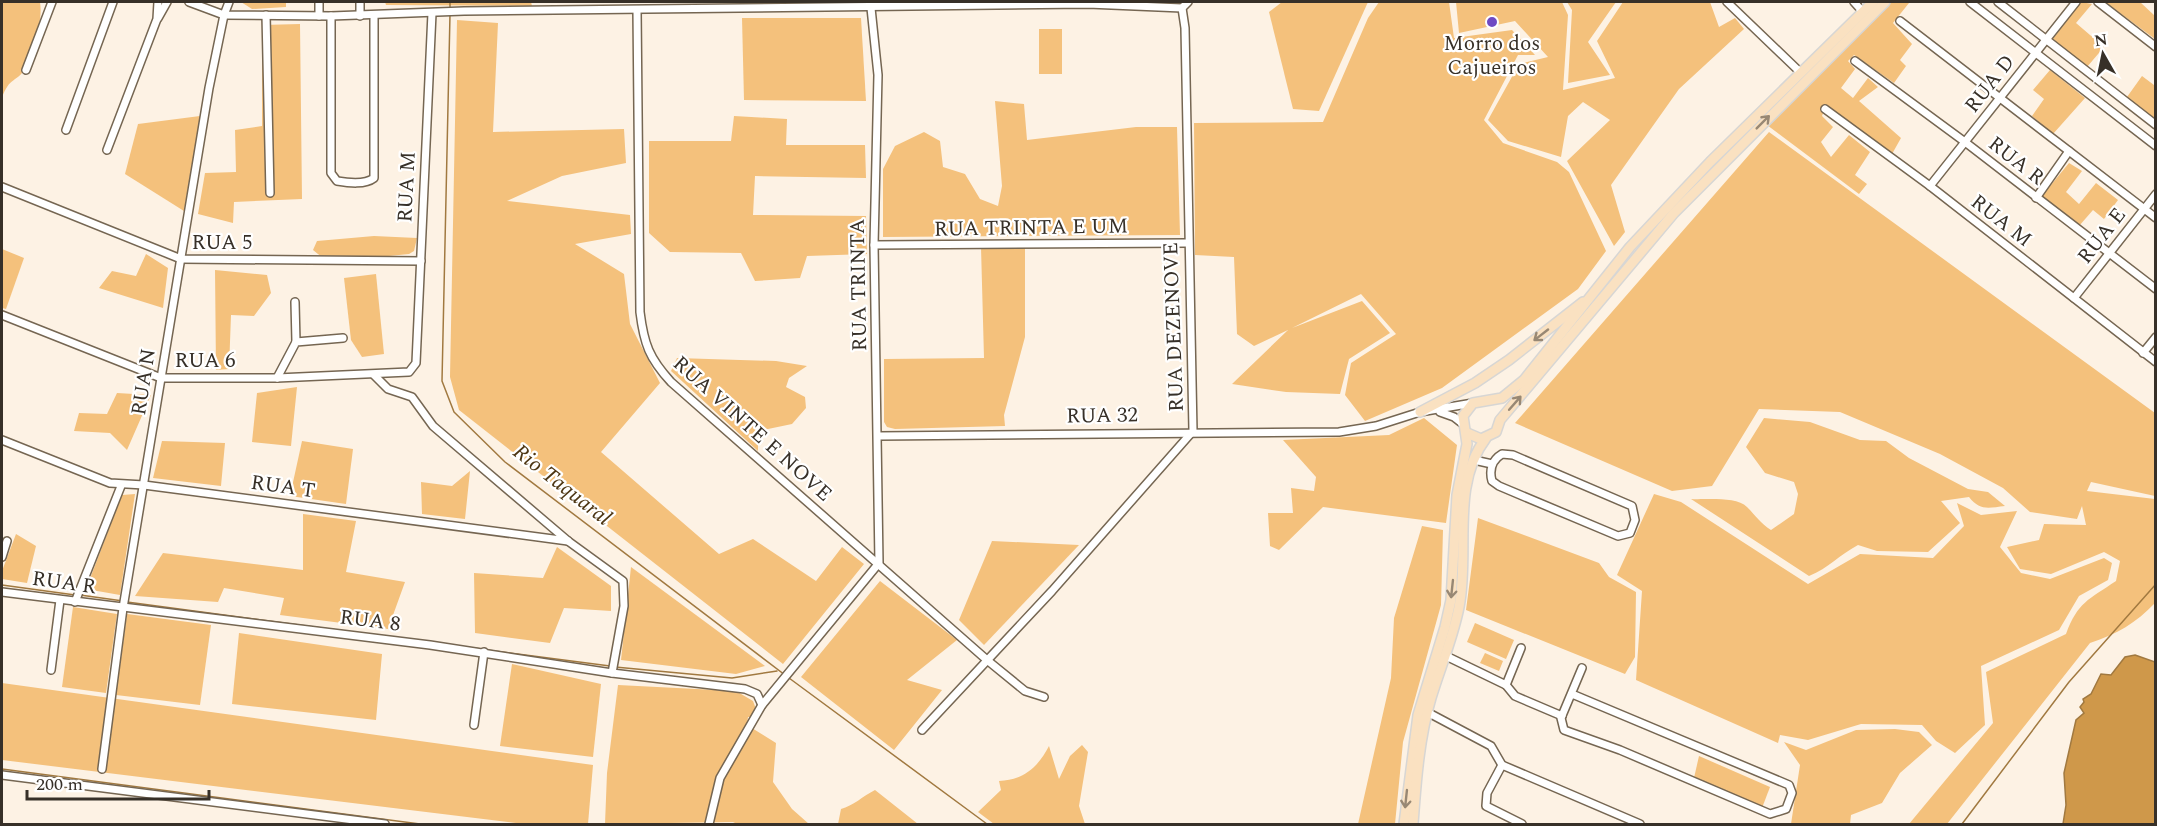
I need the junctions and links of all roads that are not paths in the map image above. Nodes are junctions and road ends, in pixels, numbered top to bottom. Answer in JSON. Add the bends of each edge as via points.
{"nodes":[{"id":1,"x":52,"y":2,"type":"edge"},
{"id":2,"x":113,"y":2,"type":"edge"},
{"id":3,"x":158,"y":2,"type":"edge"},
{"id":4,"x":167,"y":2,"type":"edge"},
{"id":5,"x":189,"y":2,"type":"edge"},
{"id":6,"x":229,"y":2,"type":"edge"},
{"id":7,"x":319,"y":2,"type":"edge"},
{"id":8,"x":360,"y":2,"type":"edge"},
{"id":9,"x":1188,"y":2,"type":"edge"},
{"id":10,"x":1727,"y":2,"type":"edge"},
{"id":11,"x":1854,"y":2,"type":"edge"},
{"id":12,"x":1873,"y":2,"type":"edge"},
{"id":13,"x":1885,"y":2,"type":"edge"},
{"id":14,"x":1970,"y":2,"type":"edge"},
{"id":15,"x":1998,"y":2,"type":"edge"},
{"id":16,"x":2076,"y":2,"type":"edge"},
{"id":17,"x":2098,"y":2,"type":"edge"},
{"id":18,"x":1088,"y":3,"type":"edge"},
{"id":19,"x":873,"y":5,"type":"edge"},
{"id":20,"x":1182,"y":8,"type":"junction"},
{"id":21,"x":637,"y":10,"type":"junction"},
{"id":22,"x":1863,"y":12,"type":"junction"},
{"id":23,"x":432,"y":13,"type":"junction"},
{"id":24,"x":224,"y":15,"type":"junction"},
{"id":25,"x":266,"y":15,"type":"junction"},
{"id":26,"x":320,"y":16,"type":"junction"},
{"id":27,"x":331,"y":16,"type":"junction"},
{"id":28,"x":360,"y":16,"type":"junction"},
{"id":29,"x":374,"y":16,"type":"junction"},
{"id":30,"x":157,"y":19,"type":"junction"},
{"id":31,"x":1900,"y":21,"type":"dead end"},
{"id":32,"x":2046,"y":40,"type":"junction"},
{"id":33,"x":2156,"y":47,"type":"edge"},
{"id":34,"x":2036,"y":53,"type":"junction"},
{"id":35,"x":1855,"y":62,"type":"dead end"},
{"id":36,"x":26,"y":70,"type":"dead end"},
{"id":37,"x":1801,"y":73,"type":"junction"},
{"id":38,"x":2001,"y":98,"type":"junction"},
{"id":39,"x":1825,"y":108,"type":"dead end"},
{"id":40,"x":2156,"y":125,"type":"edge"},
{"id":41,"x":66,"y":130,"type":"dead end"},
{"id":42,"x":1965,"y":142,"type":"junction"},
{"id":43,"x":2156,"y":146,"type":"edge"},
{"id":44,"x":107,"y":150,"type":"dead end"},
{"id":45,"x":2069,"y":151,"type":"junction"},
{"id":46,"x":1930,"y":186,"type":"junction"},
{"id":47,"x":2,"y":187,"type":"edge"},
{"id":48,"x":270,"y":193,"type":"dead end"},
{"id":49,"x":2156,"y":194,"type":"edge"},
{"id":50,"x":2036,"y":198,"type":"junction"},
{"id":51,"x":2144,"y":209,"type":"junction"},
{"id":52,"x":2156,"y":218,"type":"edge"},
{"id":53,"x":1187,"y":243,"type":"junction"},
{"id":54,"x":874,"y":246,"type":"junction"},
{"id":55,"x":2108,"y":254,"type":"junction"},
{"id":56,"x":181,"y":259,"type":"junction"},
{"id":57,"x":421,"y":261,"type":"junction"},
{"id":58,"x":1602,"y":284,"type":"junction"},
{"id":59,"x":2156,"y":289,"type":"edge"},
{"id":60,"x":2074,"y":298,"type":"junction"},
{"id":61,"x":295,"y":302,"type":"dead end"},
{"id":62,"x":2,"y":315,"type":"edge"},
{"id":63,"x":2156,"y":337,"type":"edge"},
{"id":64,"x":344,"y":338,"type":"dead end"},
{"id":65,"x":296,"y":342,"type":"junction"},
{"id":66,"x":2143,"y":353,"type":"junction"},
{"id":67,"x":2156,"y":362,"type":"edge"},
{"id":68,"x":416,"y":363,"type":"joint"},
{"id":69,"x":374,"y":375,"type":"junction"},
{"id":70,"x":161,"y":378,"type":"junction"},
{"id":71,"x":277,"y":378,"type":"junction"},
{"id":72,"x":1481,"y":402,"type":"junction"},
{"id":73,"x":1432,"y":411,"type":"junction"},
{"id":74,"x":1420,"y":412,"type":"junction"},
{"id":75,"x":1500,"y":420,"type":"junction"},
{"id":76,"x":1465,"y":429,"type":"junction"},
{"id":77,"x":1193,"y":431,"type":"junction"},
{"id":78,"x":879,"y":436,"type":"junction"},
{"id":79,"x":1485,"y":438,"type":"junction"},
{"id":80,"x":2,"y":440,"type":"edge"},
{"id":81,"x":1474,"y":460,"type":"junction"},
{"id":82,"x":1492,"y":464,"type":"junction"},
{"id":83,"x":144,"y":485,"type":"junction"},
{"id":84,"x":121,"y":486,"type":"junction"},
{"id":85,"x":8,"y":541,"type":"dead end"},
{"id":86,"x":568,"y":541,"type":"junction"},
{"id":87,"x":2,"y":557,"type":"edge"},
{"id":88,"x":879,"y":563,"type":"junction"},
{"id":89,"x":2,"y":592,"type":"edge"},
{"id":90,"x":76,"y":598,"type":"junction"},
{"id":91,"x":60,"y":600,"type":"junction"},
{"id":92,"x":123,"y":604,"type":"junction"},
{"id":93,"x":1521,"y":648,"type":"dead end"},
{"id":94,"x":484,"y":652,"type":"junction"},
{"id":95,"x":1446,"y":656,"type":"junction"},
{"id":96,"x":987,"y":660,"type":"junction"},
{"id":97,"x":613,"y":668,"type":"junction"},
{"id":98,"x":1582,"y":668,"type":"dead end"},
{"id":99,"x":51,"y":670,"type":"dead end"},
{"id":100,"x":1506,"y":685,"type":"junction"},
{"id":101,"x":1572,"y":694,"type":"junction"},
{"id":102,"x":1044,"y":697,"type":"dead end"},
{"id":103,"x":762,"y":705,"type":"junction"},
{"id":104,"x":1427,"y":712,"type":"junction"},
{"id":105,"x":1562,"y":716,"type":"junction"},
{"id":106,"x":474,"y":725,"type":"dead end"},
{"id":107,"x":922,"y":730,"type":"dead end"},
{"id":108,"x":1502,"y":765,"type":"junction"},
{"id":109,"x":102,"y":769,"type":"dead end"},
{"id":110,"x":2,"y":775,"type":"edge"},
{"id":111,"x":384,"y":825,"type":"edge"},
{"id":112,"x":709,"y":825,"type":"edge"},
{"id":113,"x":1404,"y":825,"type":"edge"},
{"id":114,"x":1413,"y":825,"type":"edge"},
{"id":115,"x":1522,"y":825,"type":"edge"},
{"id":116,"x":1640,"y":825,"type":"edge"}],
"edges":[{"from":1,"to":36,"type":"street"},
{"from":2,"to":41,"type":"street"},
{"from":3,"to":30,"type":"street"},
{"from":4,"to":30,"type":"street"},
{"from":5,"to":24,"type":"street"},
{"from":6,"to":24,"type":"street","name":"RUA N"},
{"from":7,"to":26,"type":"street"},
{"from":8,"to":28,"type":"street"},
{"from":9,"to":20,"type":"street"},
{"from":10,"to":37,"type":"street"},
{"from":11,"to":22,"type":"street"},
{"from":12,"to":22,"type":"main road"},
{"from":75,"to":13,"type":"main road","one_way":true,"via":[[1674,213]]},
{"from":14,"to":34,"type":"street"},
{"from":15,"to":32,"type":"street"},
{"from":16,"to":32,"type":"street","name":"RUA D"},
{"from":17,"to":33,"type":"street"},
{"from":18,"to":19,"type":"street"},
{"from":18,"to":20,"type":"street"},
{"from":19,"to":21,"type":"street"},
{"from":19,"to":54,"type":"street","name":"RUA TRINTA","via":[[878,75]]},
{"from":20,"to":53,"type":"street","name":"RUA DEZENOVE"},
{"from":21,"to":23,"type":"street"},
{"from":21,"to":88,"type":"street","name":"RUA VINTE E NOVE","via":[[640,312],[648,350],[671,382]]},
{"from":22,"to":37,"type":"main road"},
{"from":23,"to":29,"type":"street"},
{"from":23,"to":57,"type":"street","name":"RUA M"},
{"from":24,"to":25,"type":"street"},
{"from":24,"to":56,"type":"street","name":"RUA N"},
{"from":25,"to":26,"type":"street"},
{"from":25,"to":48,"type":"street"},
{"from":26,"to":27,"type":"street"},
{"from":27,"to":28,"type":"street"},
{"from":27,"to":29,"type":"street","via":[[331,173],[337,182],[371,181],[375,172]]},
{"from":28,"to":29,"type":"street"},
{"from":30,"to":44,"type":"street"},
{"from":31,"to":38,"type":"street"},
{"from":32,"to":34,"type":"street","name":"RUA D"},
{"from":32,"to":40,"type":"street"},
{"from":34,"to":38,"type":"street","name":"RUA D"},
{"from":34,"to":43,"type":"street"},
{"from":35,"to":42,"type":"street","name":"RUA R"},
{"from":37,"to":58,"type":"main road","via":[[1681,192]]},
{"from":38,"to":42,"type":"street","name":"RUA D"},
{"from":38,"to":45,"type":"street"},
{"from":39,"to":46,"type":"street","name":"RUA M"},
{"from":42,"to":46,"type":"street","name":"RUA D"},
{"from":42,"to":50,"type":"street","name":"RUA R"},
{"from":45,"to":50,"type":"street"},
{"from":45,"to":51,"type":"street"},
{"from":46,"to":60,"type":"street","name":"RUA M"},
{"from":47,"to":56,"type":"street","name":"RUA 5"},
{"from":49,"to":51,"type":"street","name":"RUA E"},
{"from":50,"to":55,"type":"street","name":"RUA R"},
{"from":51,"to":52,"type":"street"},
{"from":51,"to":55,"type":"street","name":"RUA E"},
{"from":53,"to":54,"type":"street","name":"RUA TRINTA E UM"},
{"from":53,"to":77,"type":"street","name":"RUA DEZENOVE"},
{"from":54,"to":78,"type":"street","name":"RUA TRINTA"},
{"from":55,"to":59,"type":"street","name":"RUA R"},
{"from":55,"to":60,"type":"street","name":"RUA E"},
{"from":56,"to":57,"type":"street","name":"RUA 5"},
{"from":56,"to":70,"type":"street","name":"RUA N"},
{"from":57,"to":68,"type":"street","name":"RUA M"},
{"from":58,"to":72,"type":"main road","via":[[1524,380],[1507,395]]},
{"from":58,"to":74,"type":"main road","one_way":true,"via":[[1509,360]]},
{"from":60,"to":66,"type":"street","name":"RUA M"},
{"from":61,"to":65,"type":"street"},
{"from":62,"to":70,"type":"street","name":"RUA 6"},
{"from":63,"to":66,"type":"street"},
{"from":64,"to":65,"type":"street"},
{"from":65,"to":71,"type":"street"},
{"from":66,"to":67,"type":"street","name":"RUA M"},
{"from":68,"to":69,"type":"street","name":"RUA 6","via":[[406,374]]},
{"from":69,"to":71,"type":"street","name":"RUA 6"},
{"from":69,"to":86,"type":"street","via":[[388,389],[411,397],[434,426]]},
{"from":70,"to":71,"type":"street","name":"RUA 6"},
{"from":70,"to":83,"type":"street","name":"RUA N"},
{"from":72,"to":73,"type":"street","name":"RUA 32"},
{"from":72,"to":75,"type":"main road","via":[[1496,408]]},
{"from":72,"to":76,"type":"main road","via":[[1464,412]]},
{"from":73,"to":74,"type":"street","name":"RUA 32"},
{"from":73,"to":76,"type":"street","name":"RUA 32","via":[[1445,412]]},
{"from":74,"to":77,"type":"street","name":"RUA 32","via":[[1376,426],[1339,432]]},
{"from":75,"to":79,"type":"main road","via":[[1496,432]]},
{"from":76,"to":79,"type":"main road","via":[[1477,438]]},
{"from":76,"to":113,"type":"main road","one_way":true,"via":[[1449,612],[1418,715]]},
{"from":77,"to":78,"type":"street","name":"RUA 32"},
{"from":77,"to":96,"type":"street","name":"RUA DEZENOVE"},
{"from":78,"to":88,"type":"street","name":"RUA TRINTA"},
{"from":79,"to":81,"type":"main road"},
{"from":80,"to":84,"type":"street","name":"RUA T"},
{"from":81,"to":82,"type":"street"},
{"from":81,"to":95,"type":"main road","via":[[1466,495],[1461,595]]},
{"from":82,"to":82,"type":"street","via":[[1491,478],[1499,486],[1618,536],[1630,532],[1635,520],[1632,506],[1513,455],[1502,454]]},
{"from":83,"to":84,"type":"street","name":"RUA T"},
{"from":83,"to":86,"type":"street","name":"RUA T"},
{"from":83,"to":92,"type":"street","name":"RUA N"},
{"from":84,"to":90,"type":"street"},
{"from":85,"to":87,"type":"street"},
{"from":86,"to":97,"type":"street","via":[[623,581],[624,606]]},
{"from":88,"to":96,"type":"street","name":"RUA VINTE E NOVE"},
{"from":88,"to":103,"type":"street"},
{"from":89,"to":91,"type":"street","name":"RUA R"},
{"from":90,"to":91,"type":"street","name":"RUA R"},
{"from":90,"to":92,"type":"street","name":"RUA R"},
{"from":91,"to":99,"type":"street"},
{"from":92,"to":94,"type":"street","name":"RUA 8"},
{"from":92,"to":109,"type":"street","name":"RUA N"},
{"from":93,"to":100,"type":"street"},
{"from":94,"to":97,"type":"street","name":"RUA 8"},
{"from":94,"to":106,"type":"street"},
{"from":95,"to":100,"type":"street"},
{"from":95,"to":104,"type":"main road"},
{"from":96,"to":102,"type":"street","name":"RUA VINTE E NOVE","via":[[1025,691]]},
{"from":96,"to":107,"type":"street","name":"RUA DEZENOVE"},
{"from":97,"to":103,"type":"street","name":"RUA 8","via":[[745,689],[757,694]]},
{"from":98,"to":101,"type":"street"},
{"from":100,"to":105,"type":"street","via":[[1515,696]]},
{"from":101,"to":105,"type":"street"},
{"from":101,"to":105,"type":"street","via":[[1789,785],[1789,804],[1782,812],[1770,814],[1564,730]]},
{"from":103,"to":112,"type":"street","via":[[720,778]]},
{"from":104,"to":108,"type":"street","via":[[1491,746]]},
{"from":104,"to":114,"type":"main road"},
{"from":108,"to":115,"type":"street","via":[[1486,793],[1486,806]]},
{"from":108,"to":116,"type":"street"},
{"from":110,"to":111,"type":"street"}]}
